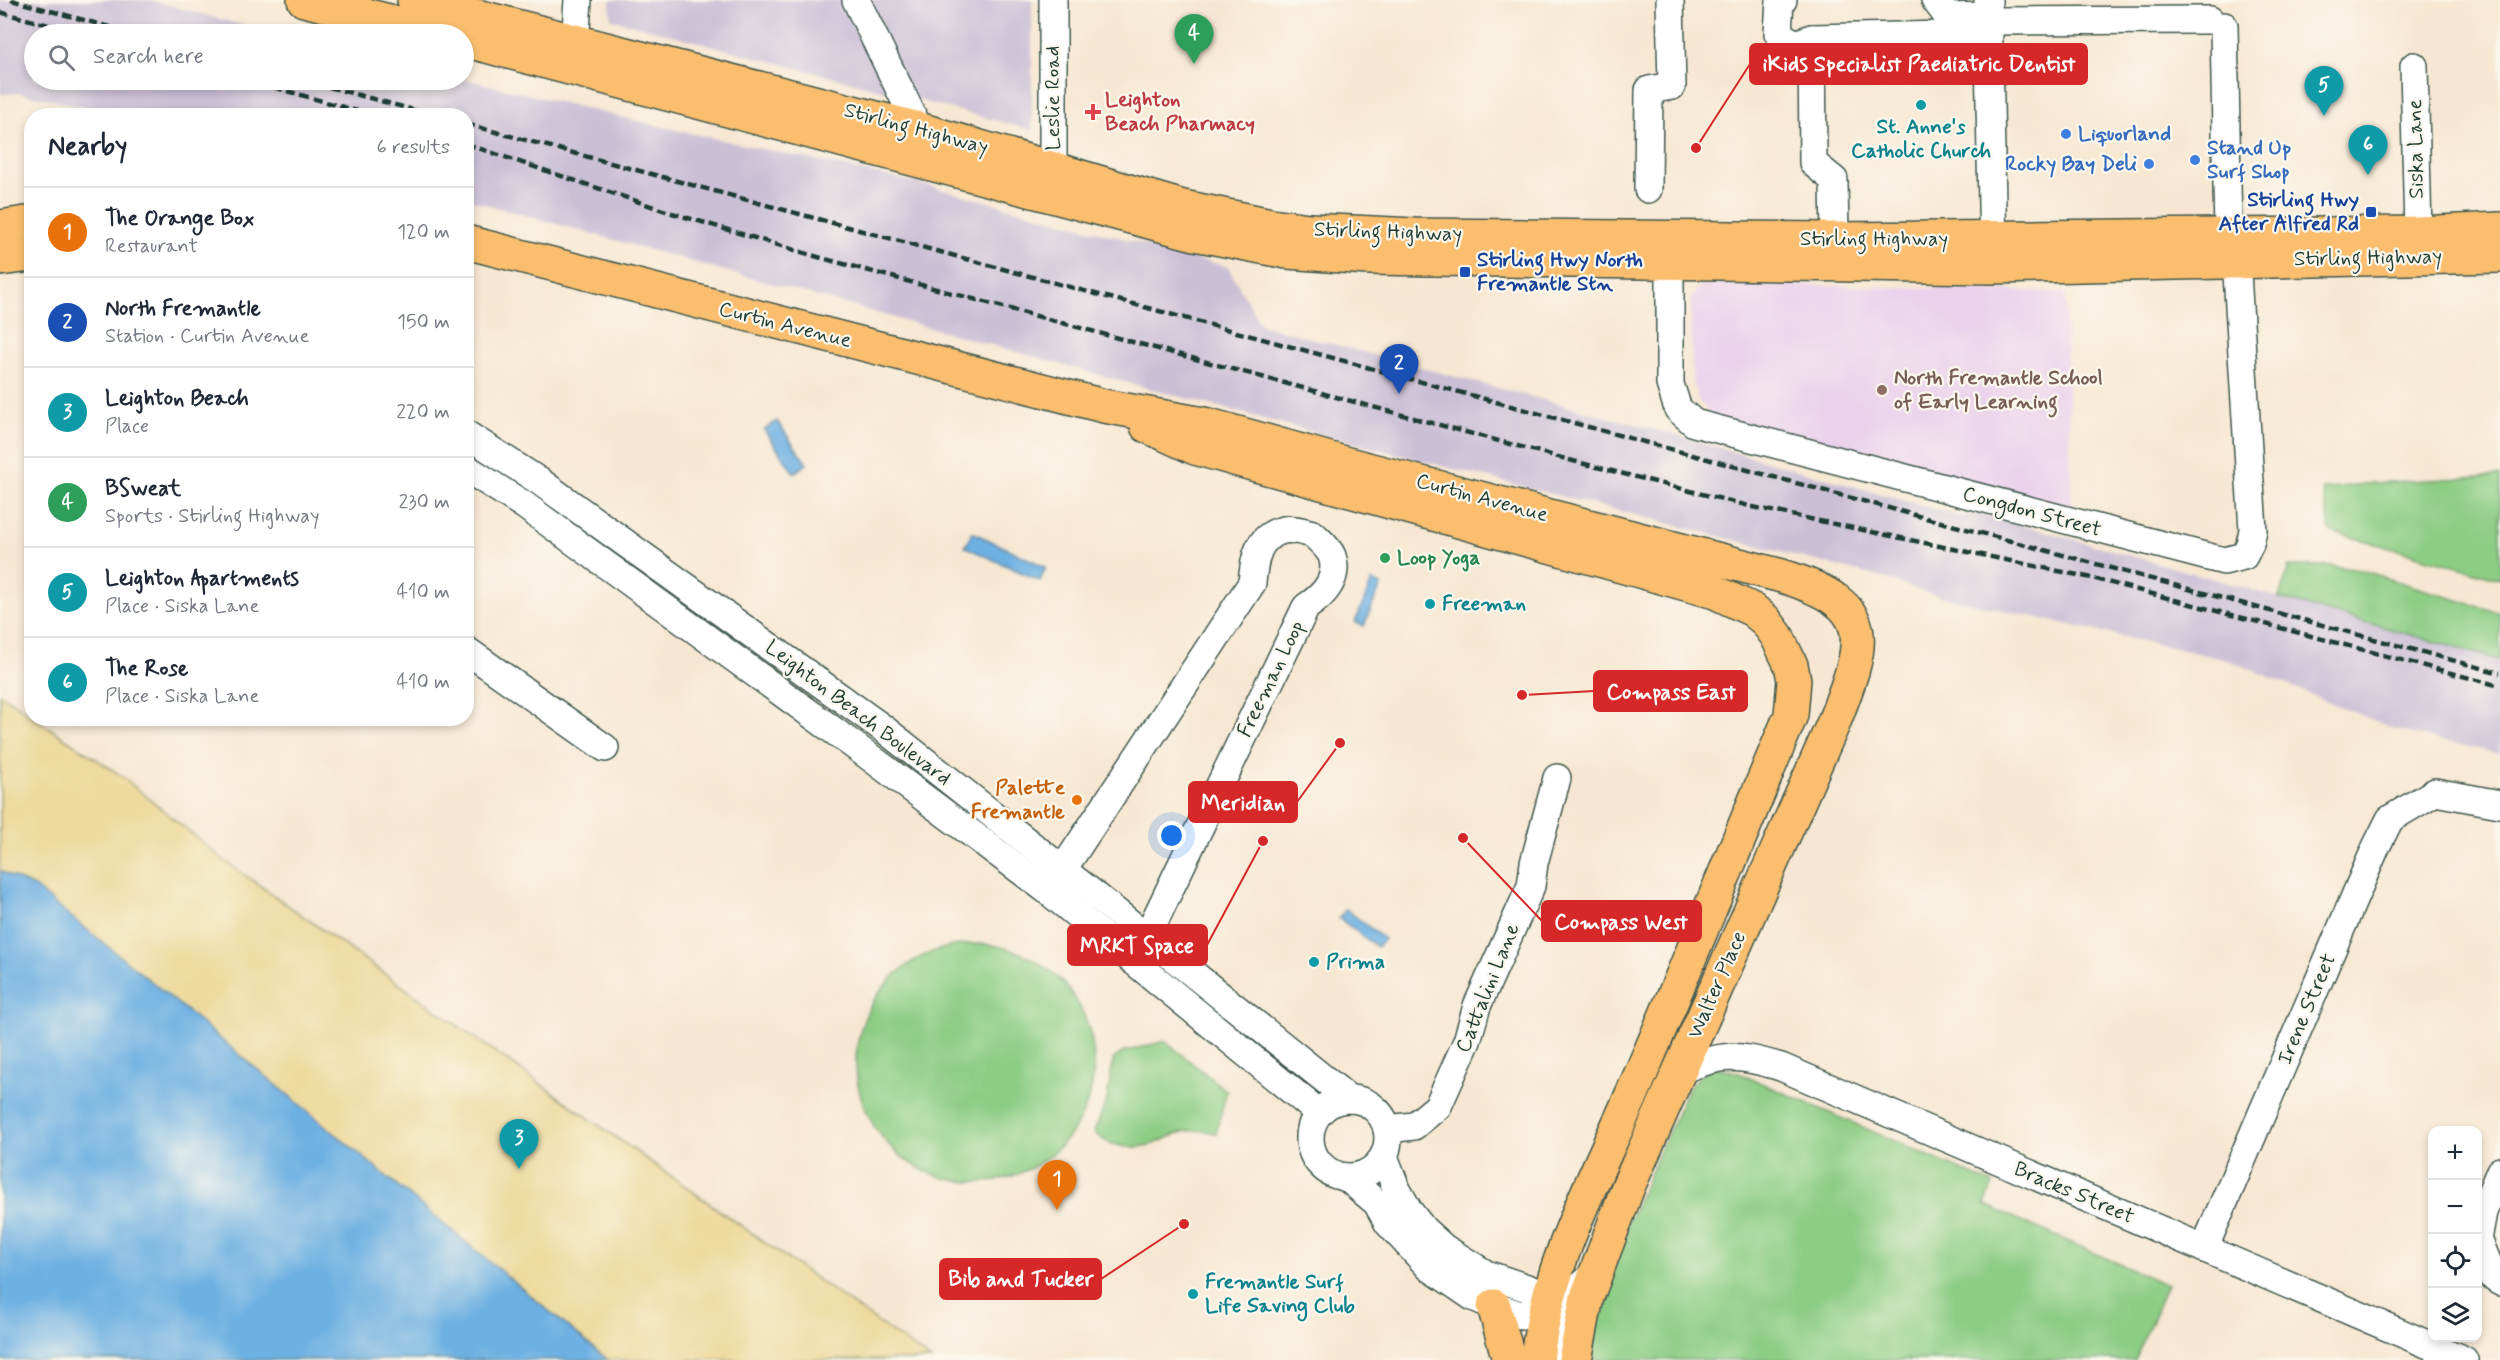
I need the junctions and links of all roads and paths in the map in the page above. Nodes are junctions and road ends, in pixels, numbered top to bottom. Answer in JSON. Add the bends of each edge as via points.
{"nodes":[{"id":1,"x":304,"y":0,"type":"edge"},
{"id":2,"x":414,"y":0,"type":"edge"},
{"id":3,"x":578,"y":0,"type":"edge"},
{"id":4,"x":856,"y":0,"type":"edge"},
{"id":5,"x":1053,"y":0,"type":"edge"},
{"id":6,"x":1670,"y":0,"type":"edge"},
{"id":7,"x":1783,"y":0,"type":"edge"},
{"id":8,"x":1935,"y":0,"type":"edge"},
{"id":9,"x":1989,"y":18,"type":"edge"},
{"id":10,"x":401,"y":24,"type":"edge"},
{"id":11,"x":1812,"y":38,"type":"junction"},
{"id":12,"x":474,"y":41,"type":"edge"},
{"id":13,"x":570,"y":54,"type":"junction"},
{"id":14,"x":2414,"y":66,"type":"dead end"},
{"id":15,"x":916,"y":143,"type":"junction"},
{"id":16,"x":1051,"y":181,"type":"junction"},
{"id":17,"x":1648,"y":189,"type":"dead end"},
{"id":18,"x":24,"y":223,"type":"edge"},
{"id":19,"x":0,"y":227,"type":"edge"},
{"id":20,"x":2500,"y":229,"type":"edge"},
{"id":21,"x":2418,"y":233,"type":"junction"},
{"id":22,"x":1835,"y":239,"type":"junction"},
{"id":23,"x":2232,"y":243,"type":"junction"},
{"id":24,"x":474,"y":244,"type":"edge"},
{"id":25,"x":1670,"y":249,"type":"junction"},
{"id":26,"x":1993,"y":252,"type":"junction"},
{"id":27,"x":24,"y":256,"type":"edge"},
{"id":28,"x":2500,"y":256,"type":"edge"},
{"id":29,"x":0,"y":259,"type":"edge"},
{"id":30,"x":1104,"y":406,"type":"junction"},
{"id":31,"x":474,"y":439,"type":"edge"},
{"id":32,"x":474,"y":473,"type":"edge"},
{"id":33,"x":539,"y":480,"type":"junction"},
{"id":34,"x":524,"y":505,"type":"junction"},
{"id":35,"x":1850,"y":612,"type":"joint"},
{"id":36,"x":1787,"y":655,"type":"joint"},
{"id":37,"x":474,"y":656,"type":"edge"},
{"id":38,"x":604,"y":748,"type":"dead end"},
{"id":39,"x":1557,"y":778,"type":"dead end"},
{"id":40,"x":2500,"y":804,"type":"edge"},
{"id":41,"x":1056,"y":880,"type":"junction"},
{"id":42,"x":1146,"y":937,"type":"junction"},
{"id":43,"x":1135,"y":963,"type":"junction"},
{"id":44,"x":1679,"y":1071,"type":"junction"},
{"id":45,"x":1349,"y":1099,"type":"junction"},
{"id":46,"x":1319,"y":1113,"type":"junction"},
{"id":47,"x":1387,"y":1128,"type":"junction"},
{"id":48,"x":1384,"y":1156,"type":"junction"},
{"id":49,"x":2500,"y":1171,"type":"edge"},
{"id":50,"x":1347,"y":1178,"type":"junction"},
{"id":51,"x":2204,"y":1249,"type":"junction"},
{"id":52,"x":1594,"y":1274,"type":"junction"},
{"id":53,"x":2500,"y":1282,"type":"edge"},
{"id":54,"x":1494,"y":1306,"type":"junction"},
{"id":55,"x":1546,"y":1309,"type":"junction"},
{"id":56,"x":1509,"y":1360,"type":"edge"},
{"id":57,"x":1537,"y":1360,"type":"edge"},
{"id":58,"x":1568,"y":1360,"type":"edge"},
{"id":59,"x":1575,"y":1360,"type":"edge"},
{"id":60,"x":2464,"y":1360,"type":"edge"}],
"edges":[{"from":1,"to":10,"type":"main road"},
{"from":2,"to":13,"type":"main road","name":"Stirling Highway"},
{"from":3,"to":13,"type":"street"},
{"from":4,"to":15,"type":"street"},
{"from":5,"to":16,"type":"street","name":"Leslie Road"},
{"from":6,"to":17,"type":"street","via":[[1672,86],[1648,90]]},
{"from":7,"to":11,"type":"street","via":[[1778,33],[1795,44]]},
{"from":8,"to":9,"type":"street","via":[[1948,16]]},
{"from":9,"to":11,"type":"street"},
{"from":9,"to":23,"type":"street","via":[[2217,23]]},
{"from":9,"to":26,"type":"street"},
{"from":11,"to":22,"type":"street","via":[[1813,163],[1834,180]]},
{"from":12,"to":13,"type":"main road","name":"Stirling Highway"},
{"from":13,"to":15,"type":"main road","name":"Stirling Highway"},
{"from":14,"to":21,"type":"street","name":"Siska Lane"},
{"from":15,"to":16,"type":"main road","name":"Stirling Highway"},
{"from":16,"to":25,"type":"main road","name":"Stirling Highway","via":[[1310,230]]},
{"from":18,"to":19,"type":"main road"},
{"from":20,"to":21,"type":"main road","name":"Stirling Highway"},
{"from":21,"to":23,"type":"main road","name":"Stirling Highway"},
{"from":22,"to":25,"type":"main road","name":"Stirling Highway"},
{"from":22,"to":26,"type":"main road","name":"Stirling Highway"},
{"from":23,"to":25,"type":"street","name":"Congdon Street","via":[[2253,530],[2244,556],[2232,561],[2217,561],[1694,423],[1678,409],[1670,384]]},
{"from":23,"to":26,"type":"main road","name":"Stirling Highway"},
{"from":23,"to":28,"type":"main road","name":"Stirling Highway"},
{"from":24,"to":30,"type":"main road","name":"Curtin Avenue"},
{"from":25,"to":26,"type":"main road","name":"Stirling Highway"},
{"from":27,"to":29,"type":"main road"},
{"from":30,"to":35,"type":"main road","name":"Curtin Avenue","via":[[1209,425],[1782,576],[1813,585],[1838,599]]},
{"from":30,"to":36,"type":"main road","name":"Curtin Avenue","via":[[1195,448],[1715,592],[1765,620]]},
{"from":31,"to":33,"type":"street","name":"Leighton Beach Boulevard"},
{"from":32,"to":34,"type":"street","name":"Leighton Beach Boulevard"},
{"from":33,"to":34,"type":"street"},
{"from":33,"to":41,"type":"street","name":"Leighton Beach Boulevard","via":[[884,729]]},
{"from":34,"to":41,"type":"street","name":"Leighton Beach Boulevard","via":[[867,755]]},
{"from":35,"to":44,"type":"main road","name":"Walter Place","via":[[1857,633],[1854,670]]},
{"from":36,"to":55,"type":"main road","name":"Walter Place","via":[[1794,680],[1791,715],[1637,1083],[1581,1203]]},
{"from":37,"to":38,"type":"street"},
{"from":39,"to":47,"type":"street","name":"Cattalini Lane","via":[[1531,886],[1477,1006],[1467,1041],[1438,1106],[1414,1126]]},
{"from":40,"to":51,"type":"street","name":"Irene Street","via":[[2435,792],[2390,819]]},
{"from":41,"to":42,"type":"street","name":"Leighton Beach Boulevard"},
{"from":41,"to":42,"type":"street","name":"Freeman Loop","via":[[1252,583],[1254,557],[1265,539],[1285,530],[1313,534],[1332,555],[1334,574],[1324,595],[1306,607]]},
{"from":41,"to":43,"type":"street","name":"Leighton Beach Boulevard"},
{"from":42,"to":43,"type":"street","name":"Freeman Loop"},
{"from":42,"to":45,"type":"street","name":"Leighton Beach Boulevard"},
{"from":43,"to":46,"type":"street","name":"Leighton Beach Boulevard"},
{"from":44,"to":51,"type":"street","name":"Bracks Street","via":[[1731,1056],[1781,1067]]},
{"from":44,"to":52,"type":"main road","name":"Walter Place"},
{"from":45,"to":46,"type":"street","via":[[1334,1102]]},
{"from":45,"to":47,"type":"street","via":[[1372,1107]]},
{"from":46,"to":50,"type":"street","via":[[1310,1143],[1314,1156],[1328,1172]]},
{"from":47,"to":48,"type":"street"},
{"from":48,"to":50,"type":"street","via":[[1363,1175]]},
{"from":48,"to":55,"type":"street","via":[[1396,1188],[1424,1230],[1444,1248],[1486,1274],[1530,1289]]},
{"from":49,"to":53,"type":"street","via":[[2483,1212],[2478,1239],[2494,1278]]},
{"from":50,"to":54,"type":"street","via":[[1377,1203],[1388,1223],[1429,1268]]},
{"from":51,"to":60,"type":"street","name":"Bracks Street"},
{"from":52,"to":55,"type":"street","via":[[1568,1298]]},
{"from":52,"to":59,"type":"main road","name":"Walter Place"},
{"from":54,"to":55,"type":"street","via":[[1521,1315]]},
{"from":54,"to":56,"type":"main road"},
{"from":55,"to":57,"type":"main road","name":"Walter Place"},
{"from":55,"to":58,"type":"street","via":[[1558,1325]]}]}
